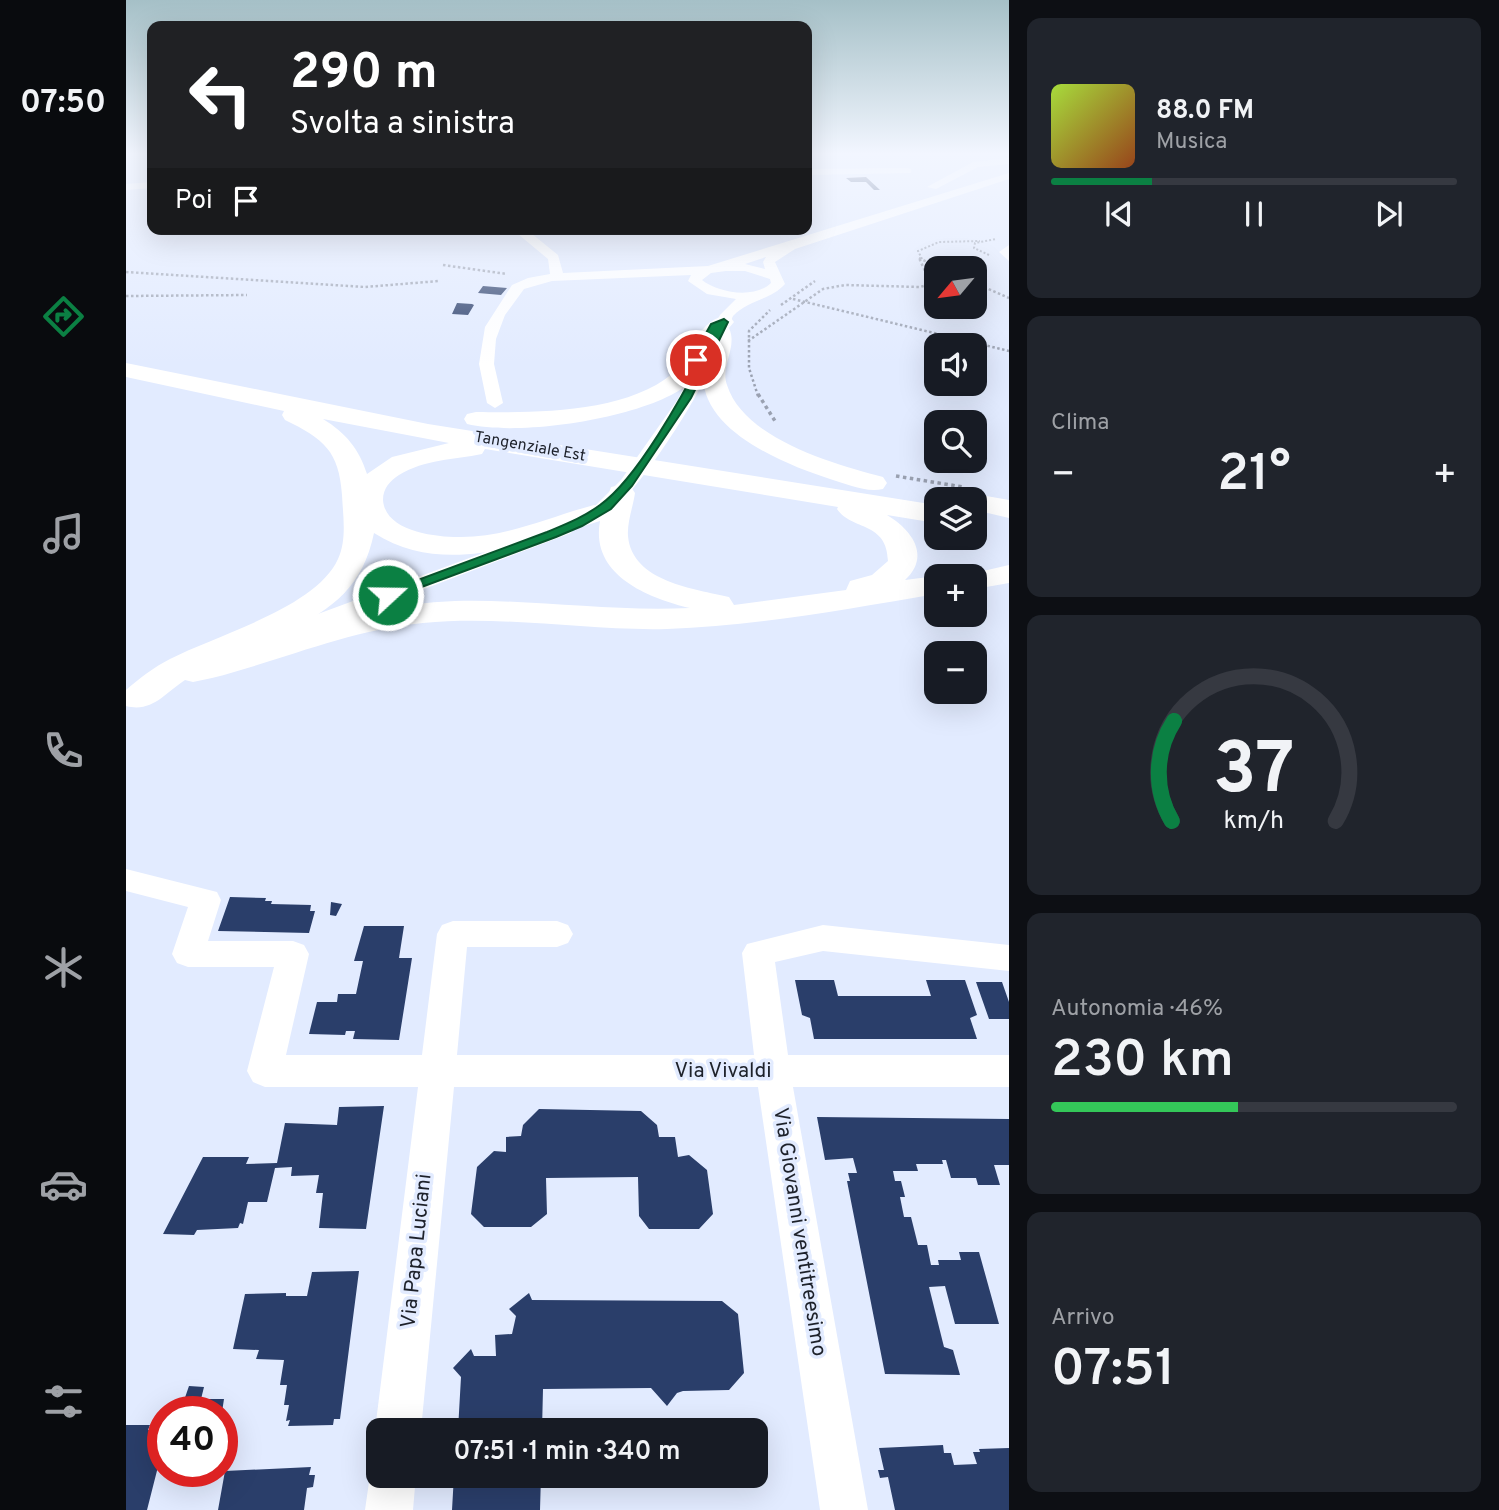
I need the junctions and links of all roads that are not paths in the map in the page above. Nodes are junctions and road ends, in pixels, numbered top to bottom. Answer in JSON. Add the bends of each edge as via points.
{"nodes":[{"id":1,"x":857,"y":224,"type":"edge"},
{"id":2,"x":525,"y":235,"type":"edge"},
{"id":3,"x":794,"y":245,"type":"junction"},
{"id":4,"x":1009,"y":249,"type":"edge"},
{"id":5,"x":1009,"y":257,"type":"edge"},
{"id":6,"x":712,"y":269,"type":"junction"},
{"id":7,"x":640,"y":272,"type":"junction"},
{"id":8,"x":772,"y":276,"type":"junction"},
{"id":9,"x":550,"y":278,"type":"junction"},
{"id":10,"x":702,"y":287,"type":"junction"},
{"id":11,"x":760,"y":293,"type":"junction"},
{"id":12,"x":724,"y":323,"type":"junction"},
{"id":13,"x":126,"y":361,"type":"edge"},
{"id":14,"x":126,"y":370,"type":"edge"},
{"id":15,"x":185,"y":383,"type":"junction"},
{"id":16,"x":291,"y":395,"type":"junction"},
{"id":17,"x":495,"y":403,"type":"dead end"},
{"id":18,"x":665,"y":430,"type":"joint"},
{"id":19,"x":608,"y":461,"type":"junction"},
{"id":20,"x":688,"y":473,"type":"junction"},
{"id":21,"x":625,"y":489,"type":"junction"},
{"id":22,"x":924,"y":490,"type":"edge"},
{"id":23,"x":924,"y":501,"type":"edge"},
{"id":24,"x":987,"y":504,"type":"edge"},
{"id":25,"x":987,"y":506,"type":"edge"},
{"id":26,"x":1009,"y":509,"type":"edge"},
{"id":27,"x":924,"y":512,"type":"edge"},
{"id":28,"x":594,"y":514,"type":"junction"},
{"id":29,"x":1009,"y":514,"type":"edge"},
{"id":30,"x":987,"y":522,"type":"edge"},
{"id":31,"x":1009,"y":526,"type":"edge"},
{"id":32,"x":1009,"y":575,"type":"edge"},
{"id":33,"x":987,"y":578,"type":"edge"},
{"id":34,"x":924,"y":587,"type":"edge"},
{"id":35,"x":192,"y":671,"type":"junction"},
{"id":36,"x":132,"y":703,"type":"edge"},
{"id":37,"x":126,"y":880,"type":"edge"},
{"id":38,"x":557,"y":934,"type":"dead end"},
{"id":39,"x":758,"y":953,"type":"joint"},
{"id":40,"x":1009,"y":958,"type":"edge"},
{"id":41,"x":1009,"y":1070,"type":"edge"},
{"id":42,"x":773,"y":1071,"type":"junction"},
{"id":43,"x":437,"y":1072,"type":"junction"},
{"id":44,"x":399,"y":1418,"type":"edge"},
{"id":45,"x":392,"y":1488,"type":"edge"},
{"id":46,"x":389,"y":1510,"type":"edge"},
{"id":47,"x":844,"y":1510,"type":"edge"}],
"edges":[{"from":1,"to":3,"type":"street"},
{"from":2,"to":9,"type":"street","via":[[554,258]]},
{"from":3,"to":6,"type":"street"},
{"from":3,"to":8,"type":"street","via":[[771,259]]},
{"from":4,"to":5,"type":"street","via":[[1004,252]]},
{"from":6,"to":7,"type":"street"},
{"from":6,"to":8,"type":"street","via":[[743,268]]},
{"from":6,"to":10,"type":"street","via":[[696,277]]},
{"from":7,"to":9,"type":"street"},
{"from":7,"to":10,"type":"street"},
{"from":8,"to":11,"type":"street","via":[[777,288]]},
{"from":9,"to":17,"type":"street","via":[[516,288],[490,330],[486,382]]},
{"from":10,"to":11,"type":"street","via":[[729,295]]},
{"from":10,"to":12,"type":"street","via":[[720,302]]},
{"from":11,"to":12,"type":"street","via":[[737,304]]},
{"from":12,"to":16,"type":"highway","via":[[715,326],[680,380],[643,397],[578,414],[526,420],[469,418]]},
{"from":12,"to":18,"type":"street","via":[[687,398]]},
{"from":12,"to":22,"type":"highway","via":[[714,384],[726,407],[751,432],[839,474]]},
{"from":13,"to":16,"type":"highway","name":"Tangenziale Est"},
{"from":14,"to":15,"type":"highway","name":"Tangenziale Est"},
{"from":15,"to":19,"type":"highway","name":"Tangenziale Est"},
{"from":15,"to":36,"type":"highway","via":[[297,416],[338,439],[352,465],[358,543],[349,569],[323,596],[277,624],[184,666]]},
{"from":16,"to":23,"type":"highway","name":"Tangenziale Est"},
{"from":18,"to":21,"type":"street"},
{"from":19,"to":20,"type":"highway","name":"Tangenziale Est"},
{"from":19,"to":28,"type":"highway","via":[[503,449],[448,450],[400,464],[381,475],[370,489],[373,517],[411,539],[439,545],[502,542]]},
{"from":20,"to":21,"type":"highway","via":[[861,512],[881,522],[902,544],[905,558],[900,571],[864,588],[752,603],[726,605],[685,597],[650,585],[614,547]]},
{"from":20,"to":27,"type":"highway","name":"Tangenziale Est"},
{"from":21,"to":28,"type":"street"},
{"from":24,"to":26,"type":"highway"},
{"from":25,"to":29,"type":"highway"},
{"from":28,"to":35,"type":"street","via":[[552,535]]},
{"from":30,"to":31,"type":"highway"},
{"from":32,"to":33,"type":"highway"},
{"from":34,"to":35,"type":"highway","via":[[774,610],[667,618],[424,612],[331,628]]},
{"from":35,"to":36,"type":"street"},
{"from":37,"to":43,"type":"street","name":"Via Vivaldi","via":[[206,900],[188,954],[293,954],[265,1071]]},
{"from":38,"to":43,"type":"street","name":"Via Papa Luciani","via":[[453,934]]},
{"from":39,"to":40,"type":"street","via":[[824,938]]},
{"from":39,"to":42,"type":"street","name":"Via Giovanni ventitreesimo"},
{"from":41,"to":42,"type":"street","name":"Via Vivaldi"},
{"from":42,"to":43,"type":"street","name":"Via Vivaldi"},
{"from":42,"to":47,"type":"street","name":"Via Giovanni ventitreesimo"},
{"from":43,"to":44,"type":"street","name":"Via Papa Luciani"},
{"from":45,"to":46,"type":"street"}]}
